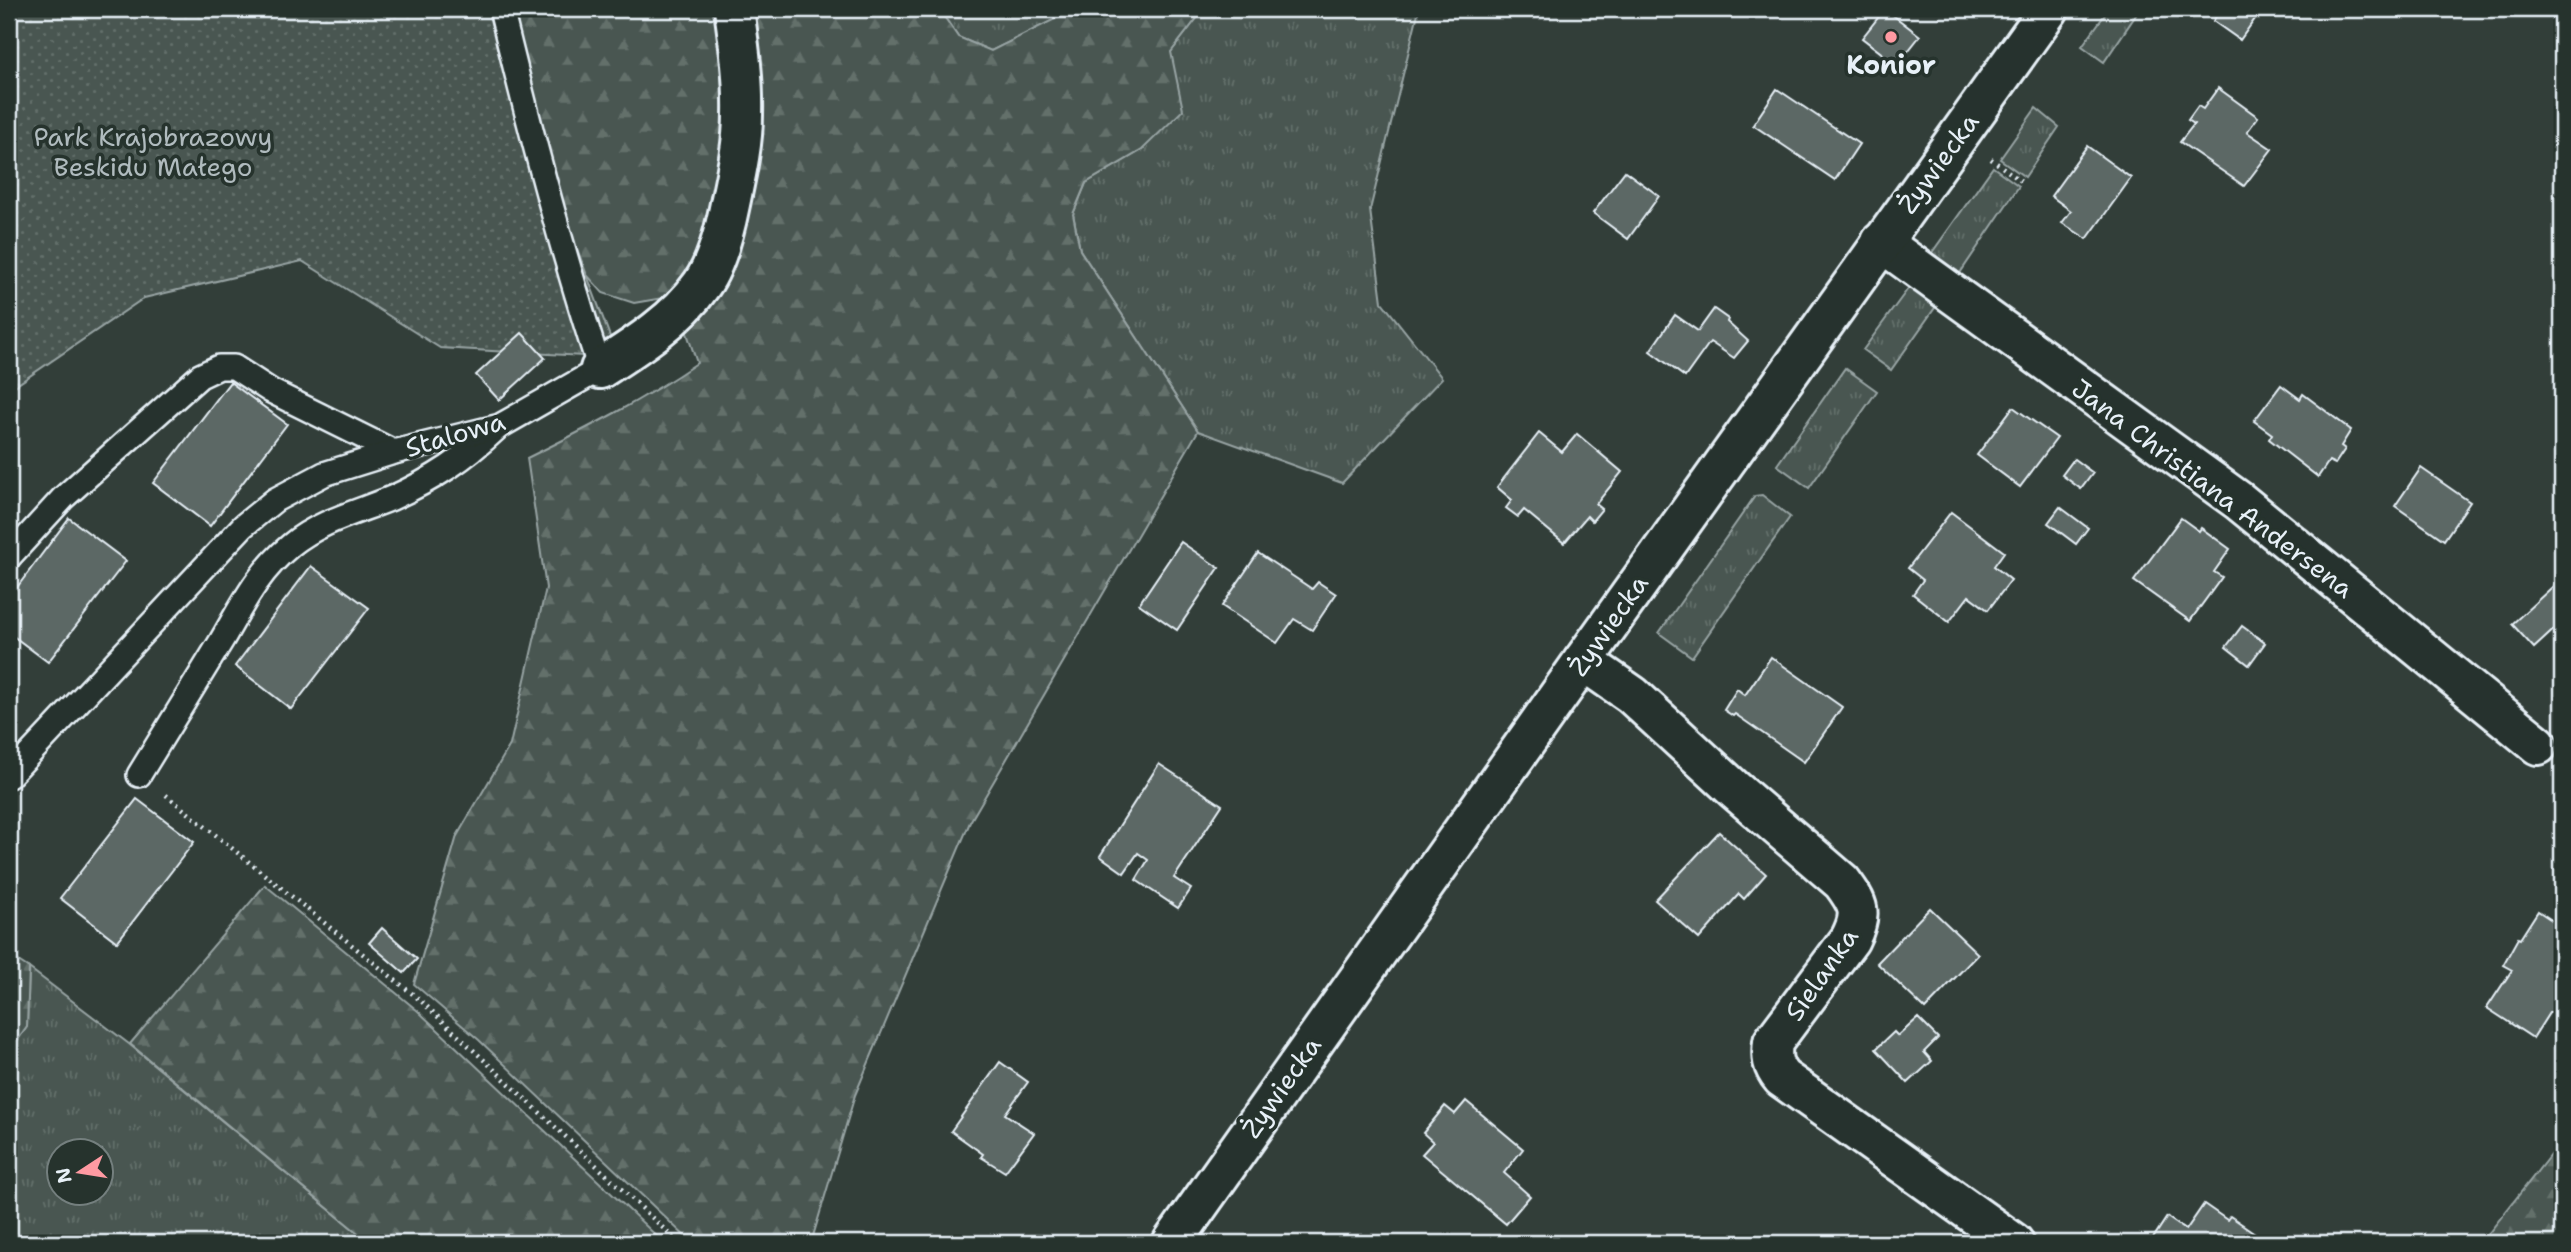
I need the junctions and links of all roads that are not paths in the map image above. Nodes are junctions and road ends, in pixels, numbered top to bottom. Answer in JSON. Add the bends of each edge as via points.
{"nodes":[{"id":1,"x":501,"y":9,"type":"edge"},
{"id":2,"x":734,"y":9,"type":"edge"},
{"id":3,"x":2049,"y":9,"type":"edge"},
{"id":4,"x":1881,"y":242,"type":"junction"},
{"id":5,"x":600,"y":369,"type":"junction"},
{"id":6,"x":500,"y":426,"type":"junction"},
{"id":7,"x":394,"y":452,"type":"junction"},
{"id":8,"x":9,"y":557,"type":"edge"},
{"id":9,"x":1583,"y":661,"type":"junction"},
{"id":10,"x":2538,"y":745,"type":"dead end"},
{"id":11,"x":139,"y":775,"type":"dead end"},
{"id":12,"x":9,"y":776,"type":"edge"},
{"id":13,"x":1172,"y":1243,"type":"edge"},
{"id":14,"x":2014,"y":1243,"type":"edge"}],
"edges":[{"from":1,"to":5,"type":"lane","via":[[569,274]]},
{"from":2,"to":5,"type":"street","name":"Stalowa","via":[[743,116],[724,235],[703,284],[663,324]]},
{"from":3,"to":4,"type":"street","name":"Żywiecka"},
{"from":4,"to":9,"type":"street","name":"Żywiecka"},
{"from":4,"to":10,"type":"street","name":"Jana Christiana Andersena","via":[[2239,501]]},
{"from":5,"to":6,"type":"lane","name":"Stalowa"},
{"from":6,"to":7,"type":"lane","name":"Stalowa"},
{"from":6,"to":11,"type":"lane","via":[[441,474],[328,522],[269,565],[245,597]]},
{"from":7,"to":8,"type":"lane","via":[[271,391],[234,367],[219,367],[200,376],[63,498]]},
{"from":7,"to":12,"type":"lane","name":"Stalowa","via":[[324,474],[275,500],[243,526]]},
{"from":9,"to":13,"type":"street","name":"Żywiecka"},
{"from":9,"to":14,"type":"street","name":"Sielanka","via":[[1632,695],[1842,882],[1856,901],[1859,921],[1773,1042],[1773,1067],[1782,1078]]}]}
